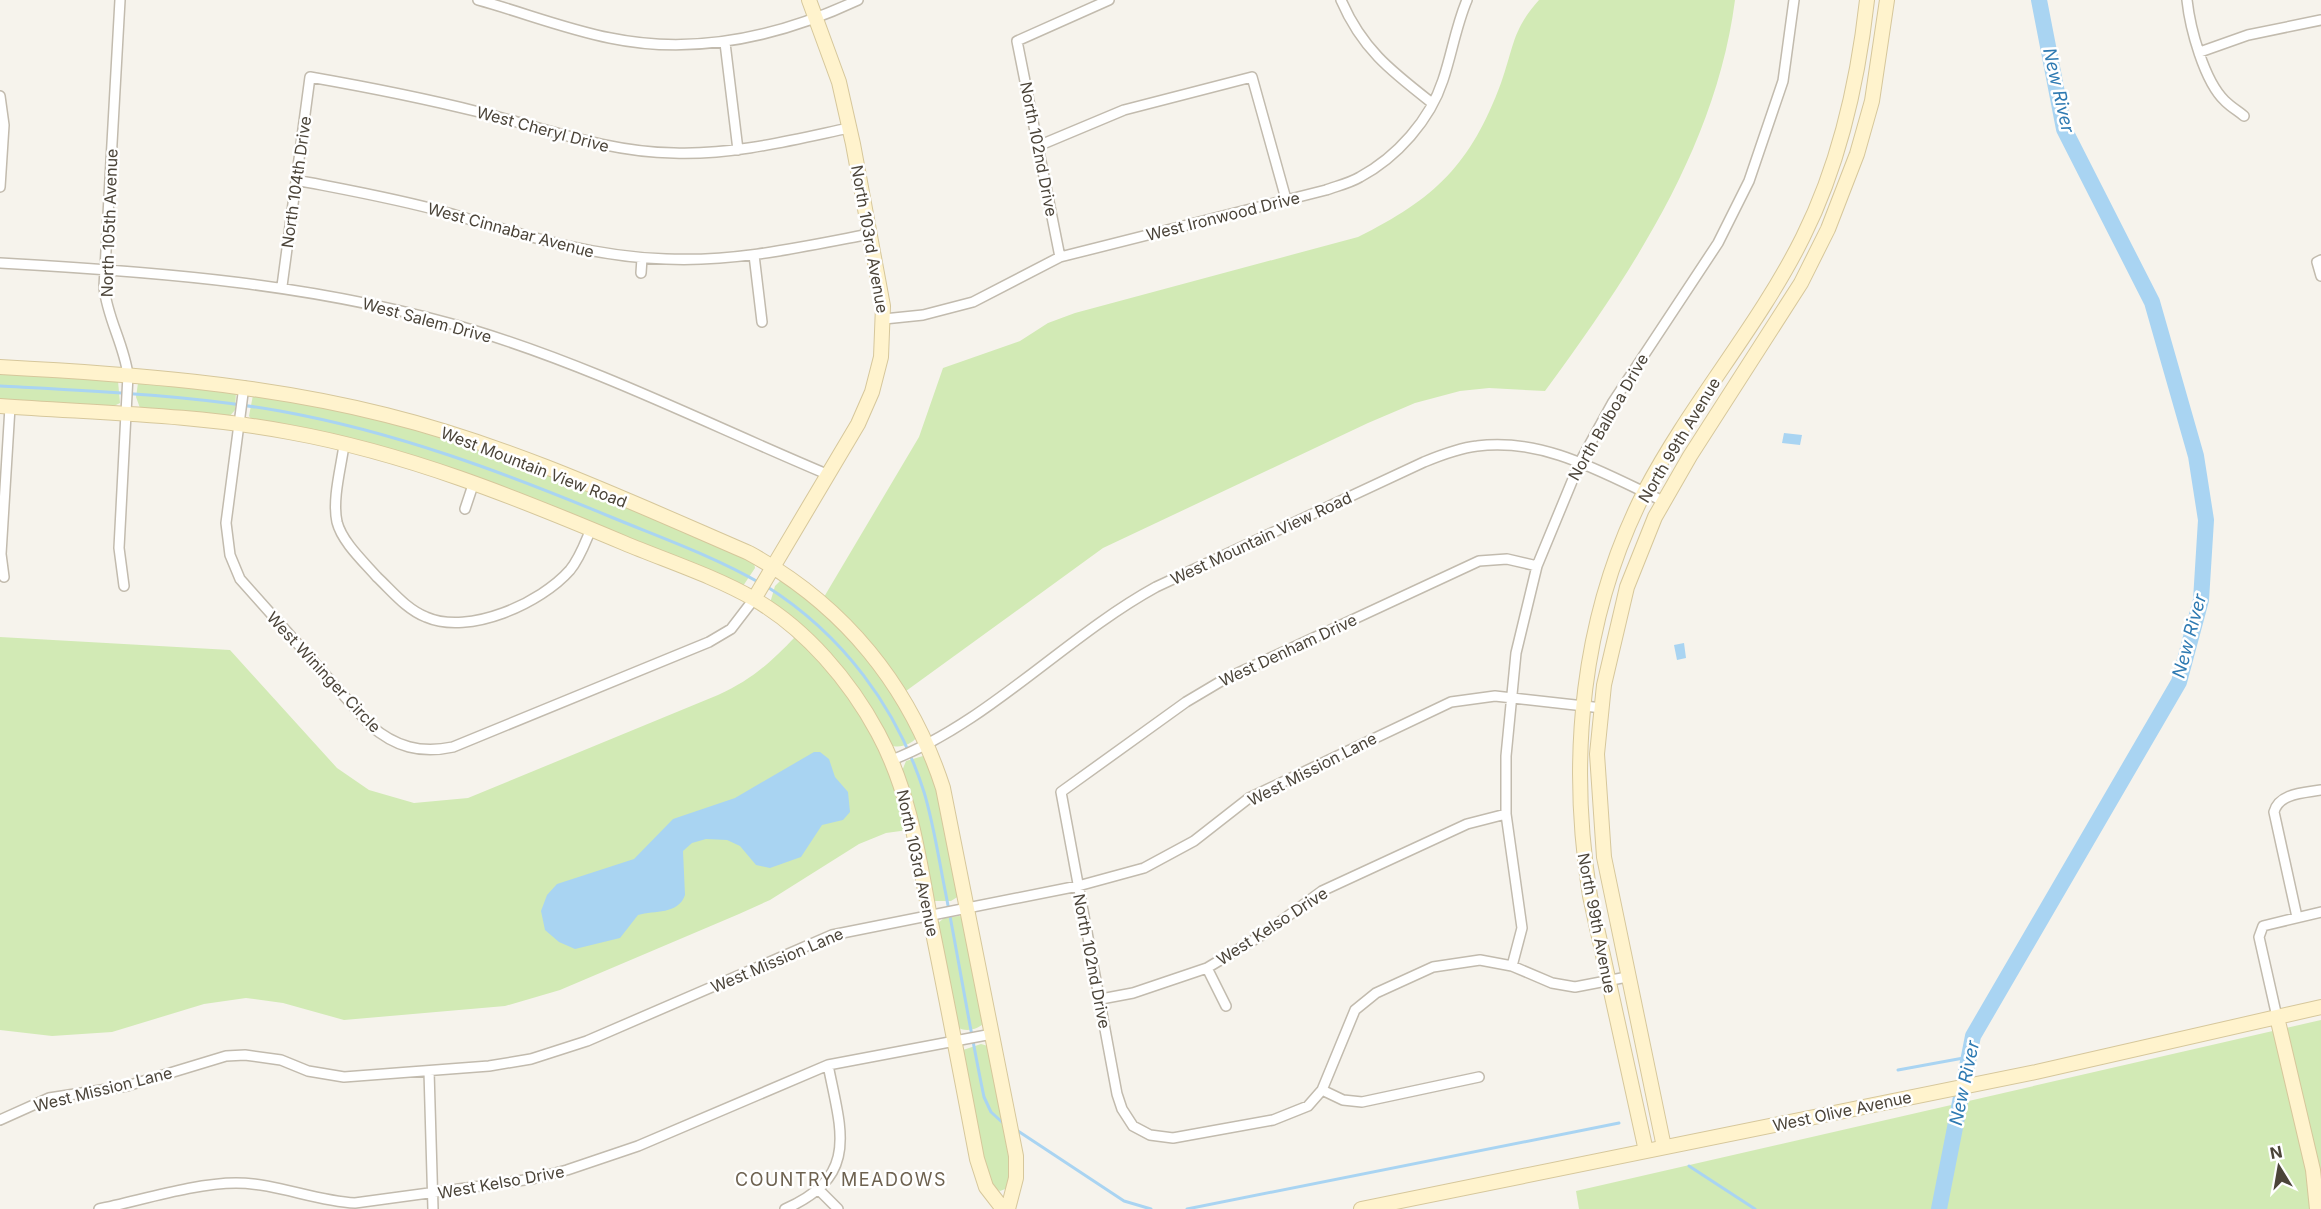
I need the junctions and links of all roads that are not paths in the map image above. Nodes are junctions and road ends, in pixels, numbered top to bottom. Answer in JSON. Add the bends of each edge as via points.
{"nodes":[{"id":1,"x":120,"y":0,"type":"edge"},
{"id":2,"x":478,"y":0,"type":"edge"},
{"id":3,"x":809,"y":0,"type":"edge"},
{"id":4,"x":858,"y":0,"type":"edge"},
{"id":5,"x":1108,"y":0,"type":"edge"},
{"id":6,"x":1341,"y":0,"type":"edge"},
{"id":7,"x":1467,"y":0,"type":"edge"},
{"id":8,"x":1794,"y":0,"type":"edge"},
{"id":9,"x":1867,"y":0,"type":"edge"},
{"id":10,"x":1887,"y":0,"type":"edge"},
{"id":11,"x":2187,"y":0,"type":"edge"},
{"id":12,"x":817,"y":19,"type":"junction"},
{"id":13,"x":2321,"y":21,"type":"edge"},
{"id":14,"x":725,"y":43,"type":"junction"},
{"id":15,"x":2200,"y":52,"type":"junction"},
{"id":16,"x":310,"y":77,"type":"joint"},
{"id":17,"x":0,"y":96,"type":"edge"},
{"id":18,"x":1432,"y":103,"type":"junction"},
{"id":19,"x":2244,"y":116,"type":"dead end"},
{"id":20,"x":849,"y":128,"type":"junction"},
{"id":21,"x":1038,"y":146,"type":"junction"},
{"id":22,"x":738,"y":150,"type":"junction"},
{"id":23,"x":296,"y":180,"type":"junction"},
{"id":24,"x":0,"y":187,"type":"edge"},
{"id":25,"x":1286,"y":199,"type":"junction"},
{"id":26,"x":870,"y":234,"type":"junction"},
{"id":27,"x":754,"y":255,"type":"junction"},
{"id":28,"x":1060,"y":257,"type":"junction"},
{"id":29,"x":642,"y":258,"type":"junction"},
{"id":30,"x":2319,"y":261,"type":"edge"},
{"id":31,"x":0,"y":263,"type":"edge"},
{"id":32,"x":104,"y":269,"type":"junction"},
{"id":33,"x":1783,"y":272,"type":"junction"},
{"id":34,"x":641,"y":273,"type":"dead end"},
{"id":35,"x":2321,"y":276,"type":"edge"},
{"id":36,"x":1801,"y":283,"type":"junction"},
{"id":37,"x":282,"y":286,"type":"junction"},
{"id":38,"x":884,"y":320,"type":"junction"},
{"id":39,"x":762,"y":322,"type":"dead end"},
{"id":40,"x":0,"y":367,"type":"edge"},
{"id":41,"x":128,"y":375,"type":"junction"},
{"id":42,"x":244,"y":386,"type":"junction"},
{"id":43,"x":5,"y":407,"type":"edge"},
{"id":44,"x":127,"y":413,"type":"junction"},
{"id":45,"x":241,"y":424,"type":"junction"},
{"id":46,"x":344,"y":445,"type":"junction"},
{"id":47,"x":1580,"y":462,"type":"junction"},
{"id":48,"x":829,"y":475,"type":"junction"},
{"id":49,"x":474,"y":482,"type":"junction"},
{"id":50,"x":1645,"y":492,"type":"junction"},
{"id":51,"x":1663,"y":501,"type":"junction"},
{"id":52,"x":465,"y":509,"type":"dead end"},
{"id":53,"x":591,"y":529,"type":"junction"},
{"id":54,"x":773,"y":566,"type":"junction"},
{"id":55,"x":1537,"y":566,"type":"junction"},
{"id":56,"x":4,"y":578,"type":"dead end"},
{"id":57,"x":124,"y":586,"type":"dead end"},
{"id":58,"x":754,"y":599,"type":"junction"},
{"id":59,"x":1511,"y":697,"type":"junction"},
{"id":60,"x":1583,"y":706,"type":"junction"},
{"id":61,"x":1602,"y":708,"type":"junction"},
{"id":62,"x":929,"y":745,"type":"junction"},
{"id":63,"x":892,"y":760,"type":"junction"},
{"id":64,"x":2321,"y":790,"type":"edge"},
{"id":65,"x":1061,"y":792,"type":"joint"},
{"id":66,"x":1506,"y":814,"type":"junction"},
{"id":67,"x":1078,"y":886,"type":"junction"},
{"id":68,"x":968,"y":907,"type":"junction"},
{"id":69,"x":2321,"y":912,"type":"edge"},
{"id":70,"x":930,"y":914,"type":"junction"},
{"id":71,"x":2297,"y":917,"type":"junction"},
{"id":72,"x":1512,"y":966,"type":"junction"},
{"id":73,"x":1207,"y":968,"type":"junction"},
{"id":74,"x":1627,"y":977,"type":"junction"},
{"id":75,"x":1608,"y":981,"type":"junction"},
{"id":76,"x":1101,"y":999,"type":"junction"},
{"id":77,"x":1226,"y":1006,"type":"dead end"},
{"id":78,"x":2321,"y":1007,"type":"edge"},
{"id":79,"x":2277,"y":1017,"type":"junction"},
{"id":80,"x":992,"y":1034,"type":"junction"},
{"id":81,"x":954,"y":1041,"type":"junction"},
{"id":82,"x":828,"y":1065,"type":"junction"},
{"id":83,"x":429,"y":1071,"type":"junction"},
{"id":84,"x":1479,"y":1077,"type":"dead end"},
{"id":85,"x":1322,"y":1090,"type":"junction"},
{"id":86,"x":0,"y":1120,"type":"edge"},
{"id":87,"x":1664,"y":1147,"type":"junction"},
{"id":88,"x":1646,"y":1151,"type":"junction"},
{"id":89,"x":820,"y":1191,"type":"junction"},
{"id":90,"x":433,"y":1194,"type":"junction"},
{"id":91,"x":99,"y":1209,"type":"edge"},
{"id":92,"x":433,"y":1209,"type":"edge"},
{"id":93,"x":785,"y":1209,"type":"edge"},
{"id":94,"x":838,"y":1209,"type":"edge"},
{"id":95,"x":1003,"y":1209,"type":"edge"},
{"id":96,"x":1008,"y":1209,"type":"edge"},
{"id":97,"x":1362,"y":1209,"type":"edge"},
{"id":98,"x":2317,"y":1209,"type":"edge"}],
"edges":[{"from":1,"to":32,"type":"street","name":"North 105th Avenue"},
{"from":2,"to":14,"type":"street","via":[[609,38],[670,46]]},
{"from":3,"to":12,"type":"main road","name":"North 103rd Avenue"},
{"from":4,"to":12,"type":"street"},
{"from":5,"to":21,"type":"street","name":"North 102nd Drive","via":[[1017,41]]},
{"from":6,"to":18,"type":"street","via":[[1363,42],[1386,68]]},
{"from":7,"to":18,"type":"street","name":"West Ironwood Drive","via":[[1443,82]]},
{"from":8,"to":47,"type":"street","name":"North Balboa Drive","via":[[1783,81],[1749,181],[1718,243],[1613,402]]},
{"from":9,"to":33,"type":"main road","name":"North 99th Avenue","via":[[1854,90],[1837,149],[1808,227]]},
{"from":10,"to":36,"type":"main road","name":"North 99th Avenue","via":[[1876,81],[1857,154],[1826,235]]},
{"from":11,"to":15,"type":"street"},
{"from":12,"to":14,"type":"street"},
{"from":12,"to":20,"type":"main road","name":"North 103rd Avenue","via":[[839,82]]},
{"from":13,"to":15,"type":"street","via":[[2248,35]]},
{"from":14,"to":22,"type":"street"},
{"from":15,"to":19,"type":"street","via":[[2224,100]]},
{"from":16,"to":22,"type":"street","name":"West Cheryl Drive","via":[[437,102],[613,148],[673,153]]},
{"from":16,"to":23,"type":"street","name":"North 104th Drive"},
{"from":17,"to":24,"type":"street","via":[[4,125]]},
{"from":18,"to":25,"type":"street","name":"West Ironwood Drive","via":[[1407,140],[1359,178]]},
{"from":20,"to":22,"type":"street","name":"West Cheryl Drive"},
{"from":20,"to":26,"type":"main road","name":"North 103rd Avenue"},
{"from":21,"to":25,"type":"street","via":[[1124,110],[1252,77]]},
{"from":21,"to":28,"type":"street","name":"North 102nd Drive"},
{"from":23,"to":29,"type":"street","name":"West Cinnabar Avenue","via":[[418,205],[566,246]]},
{"from":23,"to":37,"type":"street","name":"North 104th Drive"},
{"from":25,"to":28,"type":"street","name":"West Ironwood Drive"},
{"from":26,"to":27,"type":"street","name":"West Cinnabar Avenue"},
{"from":26,"to":38,"type":"main road","name":"North 103rd Avenue"},
{"from":27,"to":29,"type":"street","name":"West Cinnabar Avenue","via":[[690,260]]},
{"from":27,"to":39,"type":"street"},
{"from":28,"to":38,"type":"street","name":"West Ironwood Drive","via":[[973,302]]},
{"from":29,"to":34,"type":"street"},
{"from":30,"to":35,"type":"street"},
{"from":31,"to":32,"type":"street","name":"West Salem Drive"},
{"from":32,"to":37,"type":"street","name":"West Salem Drive"},
{"from":32,"to":41,"type":"street","name":"North 105th Avenue","via":[[107,309]]},
{"from":33,"to":36,"type":"main road"},
{"from":33,"to":50,"type":"main road","name":"North 99th Avenue"},
{"from":36,"to":51,"type":"main road","name":"North 99th Avenue"},
{"from":37,"to":48,"type":"street","name":"West Salem Drive","via":[[383,307],[503,340]]},
{"from":38,"to":48,"type":"main road","name":"North 103rd Avenue","via":[[881,357],[872,392]]},
{"from":40,"to":41,"type":"main road","name":"West Mountain View Road"},
{"from":41,"to":42,"type":"main road","name":"West Mountain View Road"},
{"from":41,"to":44,"type":"street","name":"North 105th Avenue"},
{"from":42,"to":45,"type":"street","name":"West Wininger Circle"},
{"from":42,"to":54,"type":"main road","name":"West Mountain View Road","via":[[375,412],[471,440],[689,527]]},
{"from":43,"to":44,"type":"main road"},
{"from":43,"to":56,"type":"street","via":[[1,554]]},
{"from":44,"to":45,"type":"main road"},
{"from":44,"to":57,"type":"street","name":"North 105th Avenue","via":[[119,548]]},
{"from":45,"to":46,"type":"main road"},
{"from":45,"to":58,"type":"street","name":"West Wininger Circle","via":[[226,523],[230,555],[240,579],[370,725],[408,748],[428,751],[453,747],[709,642],[731,629]]},
{"from":46,"to":49,"type":"main road"},
{"from":46,"to":53,"type":"street","via":[[336,515],[342,534],[404,604],[428,618],[464,624],[532,600],[572,567]]},
{"from":47,"to":50,"type":"street","name":"West Mountain View Road"},
{"from":47,"to":55,"type":"street","name":"North Balboa Drive"},
{"from":47,"to":62,"type":"street","name":"West Mountain View Road","via":[[1543,449],[1509,444],[1476,446],[1424,462],[1137,597]]},
{"from":48,"to":54,"type":"main road","name":"North 103rd Avenue"},
{"from":49,"to":52,"type":"street"},
{"from":49,"to":53,"type":"main road"},
{"from":50,"to":51,"type":"street","name":"West Mountain View Road"},
{"from":50,"to":60,"type":"main road","name":"North 99th Avenue","via":[[1609,578],[1594,633]]},
{"from":51,"to":61,"type":"main road","name":"North 99th Avenue","via":[[1621,608]]},
{"from":53,"to":58,"type":"main road"},
{"from":54,"to":58,"type":"main road","name":"North 103rd Avenue"},
{"from":54,"to":62,"type":"main road","via":[[821,600],[866,645],[907,704]]},
{"from":55,"to":59,"type":"street","name":"North Balboa Drive","via":[[1525,606]]},
{"from":55,"to":65,"type":"street","name":"West Denham Drive","via":[[1507,559],[1479,561],[1223,680]]},
{"from":58,"to":63,"type":"main road","name":"North 103rd Avenue","via":[[795,630],[841,676],[867,713]]},
{"from":59,"to":60,"type":"street","name":"West Mission Lane"},
{"from":59,"to":66,"type":"street","name":"North Balboa Drive"},
{"from":59,"to":67,"type":"street","name":"West Mission Lane","via":[[1466,698],[1440,707],[1249,798],[1194,841],[1165,858],[1122,875]]},
{"from":60,"to":61,"type":"street","name":"West Mission Lane"},
{"from":60,"to":75,"type":"main road","name":"North 99th Avenue","via":[[1579,811],[1590,896]]},
{"from":61,"to":74,"type":"main road","name":"North 99th Avenue","via":[[1597,754],[1604,858]]},
{"from":62,"to":63,"type":"street","name":"West Mountain View Road"},
{"from":62,"to":68,"type":"main road","via":[[949,809]]},
{"from":63,"to":70,"type":"main road","name":"North 103rd Avenue","via":[[913,828]]},
{"from":64,"to":71,"type":"street","via":[[2284,798],[2276,804],[2274,812]]},
{"from":65,"to":67,"type":"street","name":"North 102nd Drive"},
{"from":66,"to":72,"type":"street","name":"North Balboa Drive","via":[[1522,928]]},
{"from":66,"to":73,"type":"street","name":"West Kelso Drive","via":[[1467,824],[1322,891],[1262,935]]},
{"from":67,"to":68,"type":"street","name":"West Mission Lane"},
{"from":67,"to":76,"type":"street","name":"North 102nd Drive"},
{"from":68,"to":70,"type":"street","name":"West Mission Lane"},
{"from":68,"to":80,"type":"main road"},
{"from":69,"to":71,"type":"street"},
{"from":70,"to":81,"type":"main road","name":"North 103rd Avenue"},
{"from":70,"to":83,"type":"street","name":"West Mission Lane","via":[[832,935],[559,1051],[489,1066]]},
{"from":71,"to":79,"type":"street","via":[[2263,926],[2259,937]]},
{"from":72,"to":75,"type":"street","via":[[1568,986]]},
{"from":72,"to":85,"type":"street","via":[[1480,960],[1450,962],[1376,993],[1350,1017]]},
{"from":73,"to":76,"type":"street","name":"West Kelso Drive","via":[[1133,993]]},
{"from":73,"to":77,"type":"street"},
{"from":74,"to":75,"type":"street"},
{"from":74,"to":87,"type":"main road","name":"North 99th Avenue"},
{"from":75,"to":88,"type":"main road","name":"North 99th Avenue"},
{"from":76,"to":85,"type":"street","name":"North 102nd Drive","via":[[1122,1108],[1133,1125],[1150,1135],[1173,1138],[1273,1120],[1308,1106]]},
{"from":78,"to":79,"type":"main road","name":"West Olive Avenue"},
{"from":79,"to":87,"type":"main road","name":"West Olive Avenue"},
{"from":79,"to":98,"type":"main road","via":[[2313,1170]]},
{"from":80,"to":81,"type":"street","name":"West Kelso Drive"},
{"from":80,"to":96,"type":"main road","via":[[1017,1168]]},
{"from":81,"to":82,"type":"street","name":"West Kelso Drive"},
{"from":81,"to":95,"type":"main road","name":"North 103rd Avenue","via":[[981,1175]]},
{"from":82,"to":89,"type":"street","via":[[841,1146],[835,1168]]},
{"from":82,"to":90,"type":"street","name":"West Kelso Drive","via":[[604,1159],[532,1179]]},
{"from":83,"to":86,"type":"street","name":"West Mission Lane","via":[[344,1077],[308,1071],[281,1060],[226,1056],[127,1086],[49,1098]]},
{"from":83,"to":90,"type":"street"},
{"from":84,"to":85,"type":"street","via":[[1362,1102],[1343,1100]]},
{"from":87,"to":88,"type":"main road","name":"West Olive Avenue"},
{"from":88,"to":97,"type":"main road","name":"West Olive Avenue"},
{"from":89,"to":93,"type":"street"},
{"from":89,"to":94,"type":"street"},
{"from":90,"to":91,"type":"street","name":"West Kelso Drive","via":[[334,1202],[235,1183]]},
{"from":90,"to":92,"type":"street"}]}
